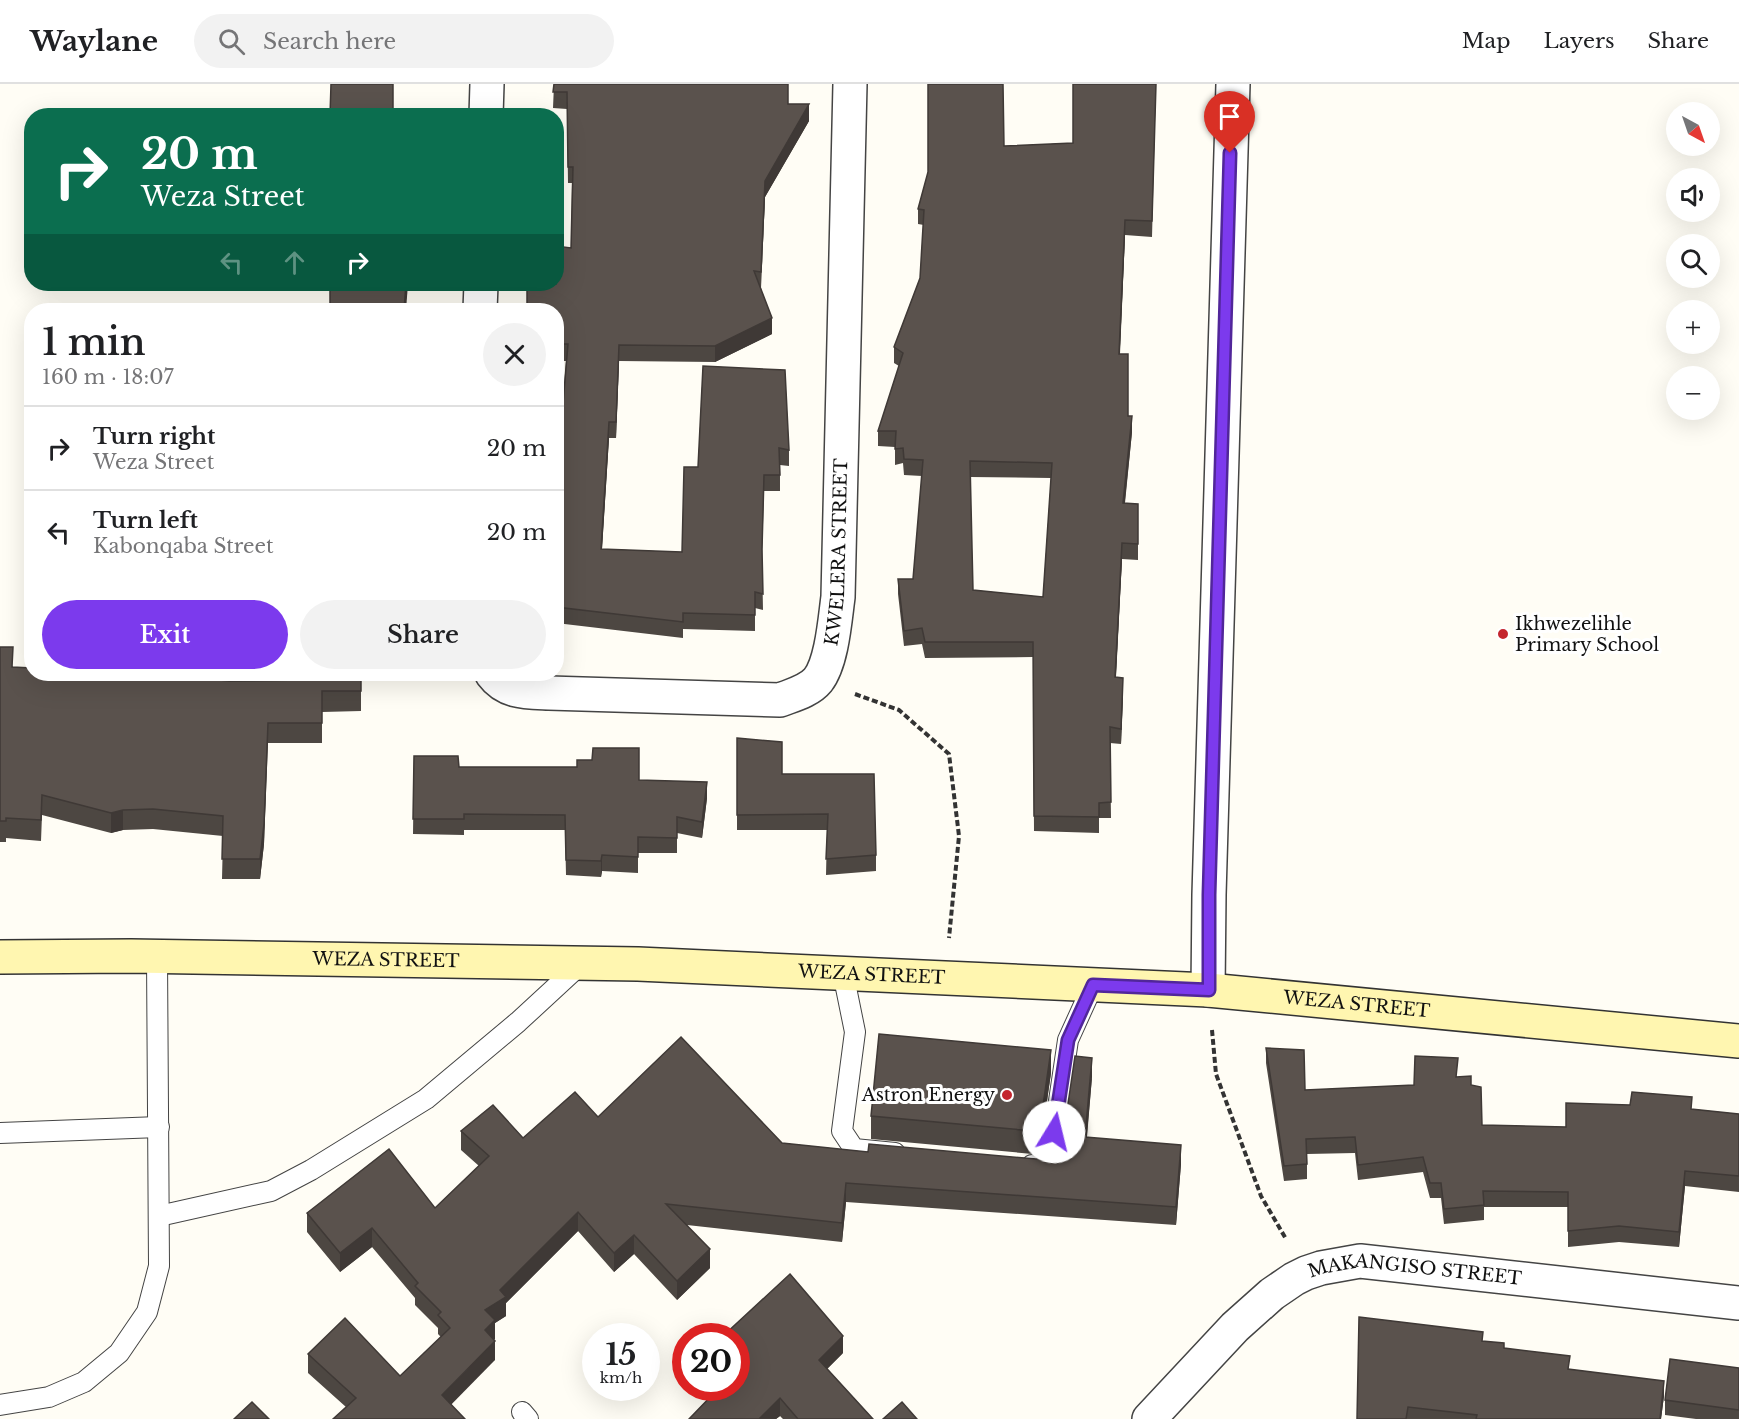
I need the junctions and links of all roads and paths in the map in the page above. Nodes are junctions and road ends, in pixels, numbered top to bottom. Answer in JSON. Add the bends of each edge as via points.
{"nodes":[{"id":1,"x":487,"y":84,"type":"edge"},
{"id":2,"x":850,"y":84,"type":"edge"},
{"id":3,"x":1233,"y":84,"type":"edge"},
{"id":4,"x":486,"y":108,"type":"edge"},
{"id":5,"x":818,"y":680,"type":"junction"},
{"id":6,"x":499,"y":681,"type":"edge"},
{"id":7,"x":158,"y":956,"type":"junction"},
{"id":8,"x":0,"y":957,"type":"edge"},
{"id":9,"x":582,"y":963,"type":"junction"},
{"id":10,"x":843,"y":974,"type":"junction"},
{"id":11,"x":945,"y":978,"type":"junction"},
{"id":12,"x":1093,"y":985,"type":"junction"},
{"id":13,"x":1209,"y":990,"type":"junction"},
{"id":14,"x":1739,"y":1041,"type":"edge"},
{"id":15,"x":159,"y":1126,"type":"junction"},
{"id":16,"x":0,"y":1133,"type":"edge"},
{"id":17,"x":911,"y":1154,"type":"edge"},
{"id":18,"x":1014,"y":1164,"type":"edge"},
{"id":19,"x":159,"y":1216,"type":"junction"},
{"id":20,"x":1306,"y":1273,"type":"junction"},
{"id":21,"x":1739,"y":1303,"type":"edge"},
{"id":22,"x":0,"y":1405,"type":"edge"},
{"id":23,"x":1149,"y":1419,"type":"edge"}],
"edges":[{"from":1,"to":4,"type":"street"},
{"from":2,"to":5,"type":"street","name":"KWELERA STREET","via":[[838,597],[827,660]]},
{"from":3,"to":13,"type":"street"},
{"from":5,"to":6,"type":"street","via":[[802,693],[780,700],[560,694],[514,690]]},
{"from":5,"to":11,"type":"path","via":[[899,710],[949,754],[959,836]]},
{"from":7,"to":8,"type":"street","name":"WEZA STREET"},
{"from":7,"to":9,"type":"street","name":"WEZA STREET"},
{"from":7,"to":15,"type":"lane"},
{"from":9,"to":10,"type":"street","name":"WEZA STREET"},
{"from":9,"to":19,"type":"lane","via":[[426,1099],[311,1170],[272,1191]]},
{"from":10,"to":11,"type":"street","name":"WEZA STREET"},
{"from":10,"to":17,"type":"lane","via":[[855,1032],[842,1131],[854,1149]]},
{"from":11,"to":12,"type":"street","name":"WEZA STREET"},
{"from":12,"to":13,"type":"street","name":"WEZA STREET"},
{"from":12,"to":18,"type":"lane","via":[[1068,1040],[1051,1155],[1037,1166]]},
{"from":13,"to":14,"type":"street","name":"WEZA STREET"},
{"from":13,"to":20,"type":"path","via":[[1216,1074],[1261,1196]]},
{"from":15,"to":16,"type":"lane"},
{"from":15,"to":19,"type":"lane"},
{"from":19,"to":22,"type":"lane","via":[[159,1266],[147,1312],[119,1353],[84,1382],[49,1397]]},
{"from":20,"to":21,"type":"street","name":"MAKANGISO STREET","via":[[1360,1261]]},
{"from":20,"to":23,"type":"street","name":"MAKANGISO STREET","via":[[1272,1294],[1235,1326]]}]}
